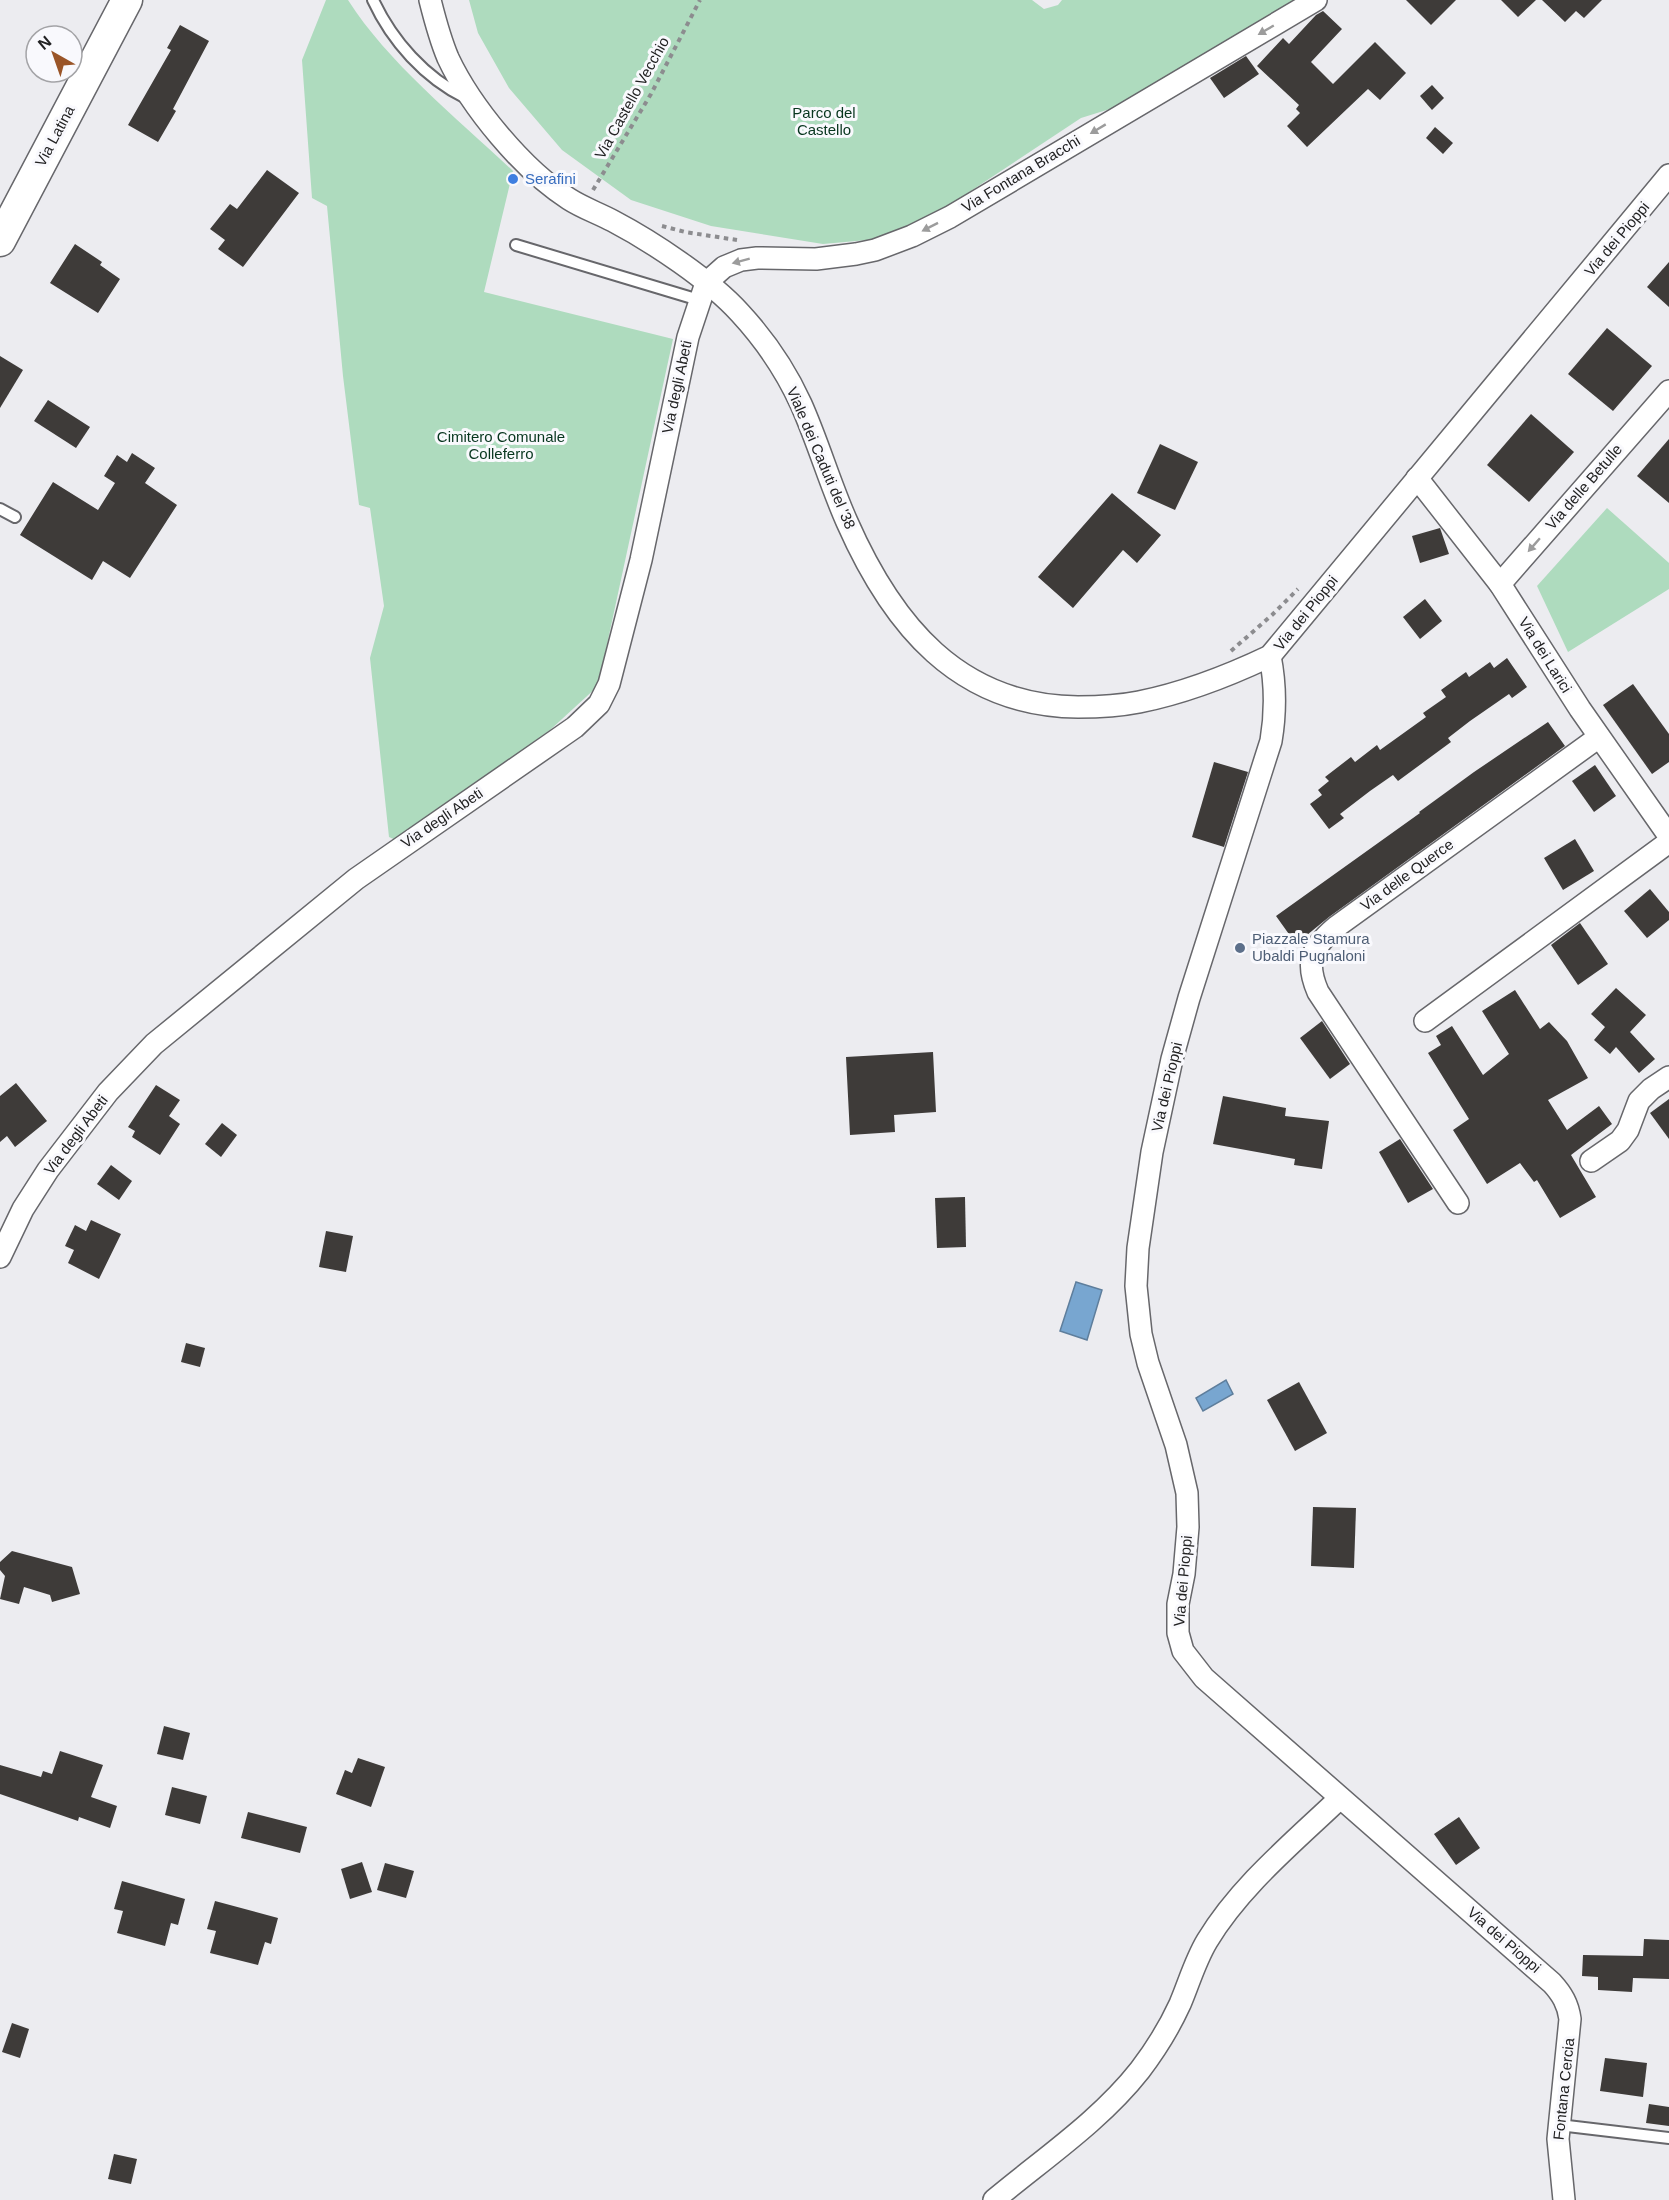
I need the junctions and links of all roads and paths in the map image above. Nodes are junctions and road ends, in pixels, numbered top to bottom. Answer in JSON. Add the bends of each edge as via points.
{"nodes":[{"id":1,"x":127,"y":0,"type":"edge"},
{"id":2,"x":373,"y":0,"type":"edge"},
{"id":3,"x":430,"y":0,"type":"edge"},
{"id":4,"x":700,"y":0,"type":"edge"},
{"id":5,"x":1316,"y":0,"type":"edge"},
{"id":6,"x":476,"y":103,"type":"junction"},
{"id":7,"x":1669,"y":175,"type":"edge"},
{"id":8,"x":584,"y":184,"type":"dead end"},
{"id":9,"x":592,"y":197,"type":"junction"},
{"id":10,"x":654,"y":223,"type":"dead end"},
{"id":11,"x":0,"y":241,"type":"edge"},
{"id":12,"x":747,"y":241,"type":"dead end"},
{"id":13,"x":516,"y":245,"type":"dead end"},
{"id":14,"x":702,"y":292,"type":"junction"},
{"id":15,"x":1669,"y":391,"type":"edge"},
{"id":16,"x":1417,"y":478,"type":"junction"},
{"id":17,"x":0,"y":509,"type":"edge"},
{"id":18,"x":15,"y":517,"type":"dead end"},
{"id":19,"x":1500,"y":584,"type":"junction"},
{"id":20,"x":1301,"y":586,"type":"dead end"},
{"id":21,"x":1230,"y":651,"type":"dead end"},
{"id":22,"x":1270,"y":656,"type":"junction"},
{"id":23,"x":1599,"y":737,"type":"junction"},
{"id":24,"x":1669,"y":836,"type":"edge"},
{"id":25,"x":1669,"y":842,"type":"edge"},
{"id":26,"x":1425,"y":1021,"type":"dead end"},
{"id":27,"x":1669,"y":1077,"type":"edge"},
{"id":28,"x":1591,"y":1161,"type":"dead end"},
{"id":29,"x":1458,"y":1203,"type":"dead end"},
{"id":30,"x":0,"y":1257,"type":"edge"},
{"id":31,"x":1340,"y":1798,"type":"junction"},
{"id":32,"x":1552,"y":1983,"type":"joint"},
{"id":33,"x":1559,"y":2125,"type":"junction"},
{"id":34,"x":1669,"y":2138,"type":"edge"},
{"id":35,"x":994,"y":2200,"type":"edge"},
{"id":36,"x":1564,"y":2200,"type":"edge"}],
"edges":[{"from":1,"to":11,"type":"main road","name":"Via Latina"},
{"from":2,"to":6,"type":"lane","via":[[398,42],[418,63],[438,81]]},
{"from":3,"to":6,"type":"street","name":"Viale dei Caduti del '38","via":[[449,60]]},
{"from":4,"to":9,"type":"path","name":"Via Castello Vecchio"},
{"from":5,"to":14,"type":"street","name":"Via Fontana Bracchi","one_way":true,"via":[[912,236],[838,258],[741,260],[724,267]]},
{"from":6,"to":9,"type":"street","name":"Viale dei Caduti del '38","via":[[531,169],[557,191]]},
{"from":7,"to":16,"type":"street","name":"Via dei Pioppi"},
{"from":8,"to":9,"type":"path"},
{"from":9,"to":14,"type":"street","name":"Viale dei Caduti del '38"},
{"from":10,"to":12,"type":"path"},
{"from":13,"to":14,"type":"lane"},
{"from":14,"to":22,"type":"street","name":"Viale dei Caduti del '38","via":[[741,314],[780,366],[803,409],[846,521],[870,569],[906,623],[928,647],[966,677],[996,692],[1034,702],[1106,706],[1181,692]]},
{"from":14,"to":30,"type":"street","name":"Via degli Abeti","via":[[683,355],[632,598],[609,684],[599,704],[575,727],[365,871],[154,1044],[108,1092],[44,1176]]},
{"from":15,"to":19,"type":"street","name":"Via delle Betulle","one_way":true},
{"from":16,"to":19,"type":"street","name":"Via dei Larici"},
{"from":16,"to":22,"type":"street","name":"Via dei Pioppi"},
{"from":17,"to":18,"type":"lane"},
{"from":19,"to":23,"type":"street","name":"Via dei Larici"},
{"from":20,"to":21,"type":"path"},
{"from":22,"to":31,"type":"street","name":"Via dei Pioppi","via":[[1276,701],[1271,741],[1168,1075],[1143,1209],[1137,1308],[1146,1354],[1187,1492],[1185,1568],[1177,1610],[1181,1646],[1203,1678]]},
{"from":23,"to":24,"type":"street","name":"Via dei Larici"},
{"from":23,"to":29,"type":"street","name":"Via delle Querce","via":[[1336,927],[1320,942],[1312,957],[1311,974],[1318,992]]},
{"from":25,"to":26,"type":"street"},
{"from":27,"to":28,"type":"street","via":[[1639,1101],[1620,1141]]},
{"from":31,"to":32,"type":"street","name":"Via dei Pioppi"},
{"from":31,"to":35,"type":"street","via":[[1262,1873],[1217,1926],[1164,2035],[1134,2078],[1085,2125]]},
{"from":32,"to":33,"type":"street","name":"Fontana Cercia","via":[[1565,1999],[1570,2019]]},
{"from":33,"to":34,"type":"lane"},
{"from":33,"to":36,"type":"street","name":"Fontana Cercia"}]}
